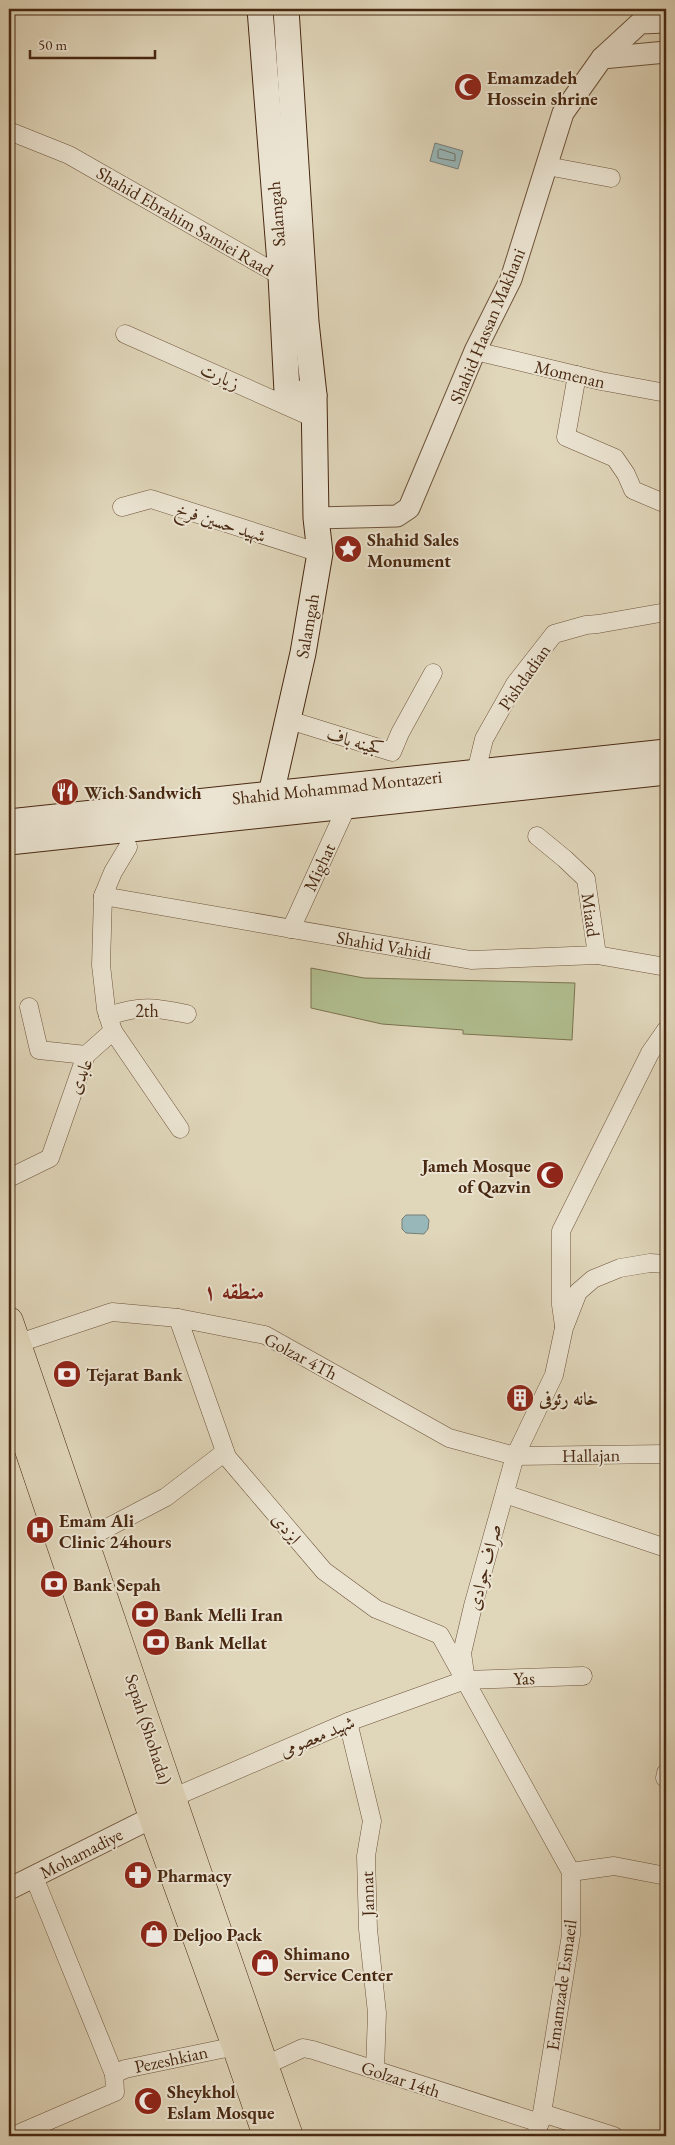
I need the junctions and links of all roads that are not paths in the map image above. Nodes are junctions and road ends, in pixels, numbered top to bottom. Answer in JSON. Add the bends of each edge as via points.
{"nodes":[{"id":1,"x":260,"y":9,"type":"edge"},
{"id":2,"x":286,"y":9,"type":"edge"},
{"id":3,"x":666,"y":22,"type":"edge"},
{"id":4,"x":666,"y":52,"type":"edge"},
{"id":5,"x":602,"y":58,"type":"junction"},
{"id":6,"x":9,"y":131,"type":"edge"},
{"id":7,"x":547,"y":166,"type":"junction"},
{"id":8,"x":611,"y":178,"type":"dead end"},
{"id":9,"x":292,"y":277,"type":"junction"},
{"id":10,"x":125,"y":334,"type":"dead end"},
{"id":11,"x":475,"y":351,"type":"junction"},
{"id":12,"x":577,"y":375,"type":"junction"},
{"id":13,"x":666,"y":393,"type":"edge"},
{"id":14,"x":314,"y":407,"type":"junction"},
{"id":15,"x":666,"y":504,"type":"edge"},
{"id":16,"x":122,"y":507,"type":"dead end"},
{"id":17,"x":316,"y":518,"type":"junction"},
{"id":18,"x":320,"y":553,"type":"junction"},
{"id":19,"x":666,"y":612,"type":"edge"},
{"id":20,"x":433,"y":673,"type":"dead end"},
{"id":21,"x":289,"y":720,"type":"junction"},
{"id":22,"x":666,"y":752,"type":"edge"},
{"id":23,"x":666,"y":772,"type":"edge"},
{"id":24,"x":476,"y":782,"type":"junction"},
{"id":25,"x":271,"y":794,"type":"junction"},
{"id":26,"x":347,"y":806,"type":"junction"},
{"id":27,"x":9,"y":822,"type":"edge"},
{"id":28,"x":537,"y":836,"type":"dead end"},
{"id":29,"x":9,"y":842,"type":"edge"},
{"id":30,"x":128,"y":847,"type":"dead end"},
{"id":31,"x":103,"y":896,"type":"junction"},
{"id":32,"x":291,"y":929,"type":"junction"},
{"id":33,"x":597,"y":955,"type":"junction"},
{"id":34,"x":666,"y":966,"type":"edge"},
{"id":35,"x":29,"y":1007,"type":"dead end"},
{"id":36,"x":187,"y":1014,"type":"dead end"},
{"id":37,"x":110,"y":1023,"type":"junction"},
{"id":38,"x":666,"y":1030,"type":"edge"},
{"id":39,"x":86,"y":1055,"type":"junction"},
{"id":40,"x":180,"y":1128,"type":"dead end"},
{"id":41,"x":9,"y":1178,"type":"edge"},
{"id":42,"x":666,"y":1264,"type":"edge"},
{"id":43,"x":178,"y":1318,"type":"junction"},
{"id":44,"x":564,"y":1328,"type":"junction"},
{"id":45,"x":13,"y":1332,"type":"edge"},
{"id":46,"x":9,"y":1391,"type":"edge"},
{"id":47,"x":225,"y":1452,"type":"junction"},
{"id":48,"x":666,"y":1454,"type":"edge"},
{"id":49,"x":516,"y":1456,"type":"junction"},
{"id":50,"x":505,"y":1494,"type":"junction"},
{"id":51,"x":84,"y":1540,"type":"junction"},
{"id":52,"x":666,"y":1548,"type":"edge"},
{"id":53,"x":583,"y":1676,"type":"dead end"},
{"id":54,"x":465,"y":1680,"type":"junction"},
{"id":55,"x":348,"y":1722,"type":"junction"},
{"id":56,"x":172,"y":1798,"type":"junction"},
{"id":57,"x":153,"y":1817,"type":"junction"},
{"id":58,"x":571,"y":1872,"type":"junction"},
{"id":59,"x":666,"y":1876,"type":"edge"},
{"id":60,"x":34,"y":1877,"type":"junction"},
{"id":61,"x":9,"y":1889,"type":"edge"},
{"id":62,"x":236,"y":2046,"type":"junction"},
{"id":63,"x":264,"y":2066,"type":"junction"},
{"id":64,"x":375,"y":2070,"type":"junction"},
{"id":65,"x":114,"y":2074,"type":"junction"},
{"id":66,"x":539,"y":2124,"type":"edge"},
{"id":67,"x":13,"y":2136,"type":"edge"},
{"id":68,"x":267,"y":2136,"type":"edge"},
{"id":69,"x":289,"y":2136,"type":"edge"},
{"id":70,"x":614,"y":2136,"type":"edge"}],
"edges":[{"from":1,"to":9,"type":"main road","name":"Salamgah"},
{"from":2,"to":9,"type":"main road","name":"Salamgah"},
{"from":3,"to":5,"type":"street","name":"Shahid Hassan Makhani","via":[[640,23]]},
{"from":4,"to":5,"type":"street"},
{"from":5,"to":7,"type":"street","name":"Shahid Hassan Makhani","via":[[563,113]]},
{"from":6,"to":9,"type":"street","name":"Shahid Ebrahim Samiei Raad","via":[[69,155]]},
{"from":7,"to":8,"type":"street"},
{"from":7,"to":11,"type":"street","name":"Shahid Hassan Makhani","via":[[510,279]]},
{"from":9,"to":14,"type":"main road","name":"Salamgah","via":[[287,392]]},
{"from":10,"to":14,"type":"street","name":"زیارت"},
{"from":11,"to":12,"type":"street","name":"Momenan"},
{"from":11,"to":17,"type":"street","name":"Shahid Hassan Makhani","via":[[409,508],[397,516]]},
{"from":12,"to":13,"type":"street","name":"Momenan"},
{"from":12,"to":15,"type":"street","via":[[566,437],[615,458],[633,490]]},
{"from":14,"to":17,"type":"main road","name":"Salamgah"},
{"from":16,"to":18,"type":"street","name":"شهید حسین فرخ","via":[[151,499]]},
{"from":17,"to":18,"type":"main road","name":"Salamgah"},
{"from":18,"to":21,"type":"main road","name":"Salamgah"},
{"from":19,"to":24,"type":"street","name":"Pishdadian","via":[[586,625],[554,634],[514,684],[484,739]]},
{"from":20,"to":21,"type":"street","name":"کجینه باف","via":[[392,752]]},
{"from":21,"to":25,"type":"main road","name":"Salamgah"},
{"from":22,"to":24,"type":"main road","name":"Shahid Mohammad Montazeri"},
{"from":23,"to":24,"type":"main road","name":"Shahid Mohammad Montazeri"},
{"from":24,"to":25,"type":"main road","name":"Shahid Mohammad Montazeri"},
{"from":24,"to":26,"type":"main road","name":"Shahid Mohammad Montazeri"},
{"from":25,"to":27,"type":"main road","name":"Shahid Mohammad Montazeri"},
{"from":26,"to":29,"type":"main road","name":"Shahid Mohammad Montazeri"},
{"from":26,"to":32,"type":"street","name":"Mighat"},
{"from":28,"to":33,"type":"street","name":"Miaad","via":[[586,879]]},
{"from":30,"to":31,"type":"street"},
{"from":31,"to":32,"type":"street","name":"Shahid Vahidi"},
{"from":31,"to":37,"type":"street","via":[[101,964]]},
{"from":32,"to":33,"type":"street","name":"Shahid Vahidi","via":[[471,960]]},
{"from":33,"to":34,"type":"street","name":"Shahid Vahidi"},
{"from":35,"to":39,"type":"street","via":[[39,1050]]},
{"from":36,"to":37,"type":"street","name":"2th","via":[[157,1008],[134,1008]]},
{"from":37,"to":39,"type":"street","name":"عابدی"},
{"from":37,"to":40,"type":"street"},
{"from":38,"to":44,"type":"street","via":[[650,1053],[561,1231]]},
{"from":39,"to":41,"type":"street","name":"عابدی","via":[[50,1158]]},
{"from":42,"to":44,"type":"street","via":[[620,1268],[593,1279],[578,1292]]},
{"from":43,"to":45,"type":"street","name":"Golzar 4Th","via":[[112,1312]]},
{"from":43,"to":47,"type":"street","name":"ایزدی"},
{"from":43,"to":49,"type":"street","name":"Golzar 4Th","via":[[265,1335],[449,1438]]},
{"from":44,"to":49,"type":"street","via":[[554,1375]]},
{"from":45,"to":51,"type":"main road","name":"Sepah (Shohada)"},
{"from":46,"to":57,"type":"main road","name":"Sepah (Shohada)"},
{"from":47,"to":51,"type":"street","via":[[166,1497]]},
{"from":47,"to":54,"type":"street","name":"ایزدی","via":[[324,1571],[376,1609],[440,1635]]},
{"from":48,"to":49,"type":"street","name":"Hallajan"},
{"from":49,"to":50,"type":"street","name":"صراف جوادی"},
{"from":50,"to":52,"type":"street"},
{"from":50,"to":54,"type":"street","name":"صراف جوادی","via":[[462,1653]]},
{"from":51,"to":56,"type":"main road","name":"Sepah (Shohada)"},
{"from":53,"to":54,"type":"street","name":"Yas"},
{"from":54,"to":55,"type":"street","name":"شهید معصومی"},
{"from":54,"to":58,"type":"street","name":"Emamzade Esmaeil"},
{"from":55,"to":56,"type":"street","name":"شهید معصومی"},
{"from":55,"to":64,"type":"street","name":"Jannat","via":[[372,1822],[366,1856],[368,1929],[377,2013]]},
{"from":56,"to":63,"type":"main road","name":"Sepah (Shohada)"},
{"from":57,"to":60,"type":"street","name":"Mohamadiye"},
{"from":57,"to":62,"type":"main road","name":"Sepah (Shohada)"},
{"from":58,"to":59,"type":"street","via":[[614,1866]]},
{"from":58,"to":66,"type":"street","name":"Emamzade Esmaeil","via":[[571,1935]]},
{"from":60,"to":61,"type":"street","name":"Mohamadiye"},
{"from":60,"to":65,"type":"street"},
{"from":62,"to":65,"type":"street","name":"Pezeshkian"},
{"from":62,"to":68,"type":"main road","name":"Sepah (Shohada)"},
{"from":63,"to":64,"type":"street","name":"Golzar 14th","via":[[303,2048]]},
{"from":63,"to":69,"type":"main road","name":"Sepah (Shohada)"},
{"from":64,"to":66,"type":"street","name":"Golzar 14th"},
{"from":65,"to":67,"type":"street","name":"Pezeshkian","via":[[115,2092]]},
{"from":66,"to":70,"type":"street","name":"Golzar 14th"}]}
